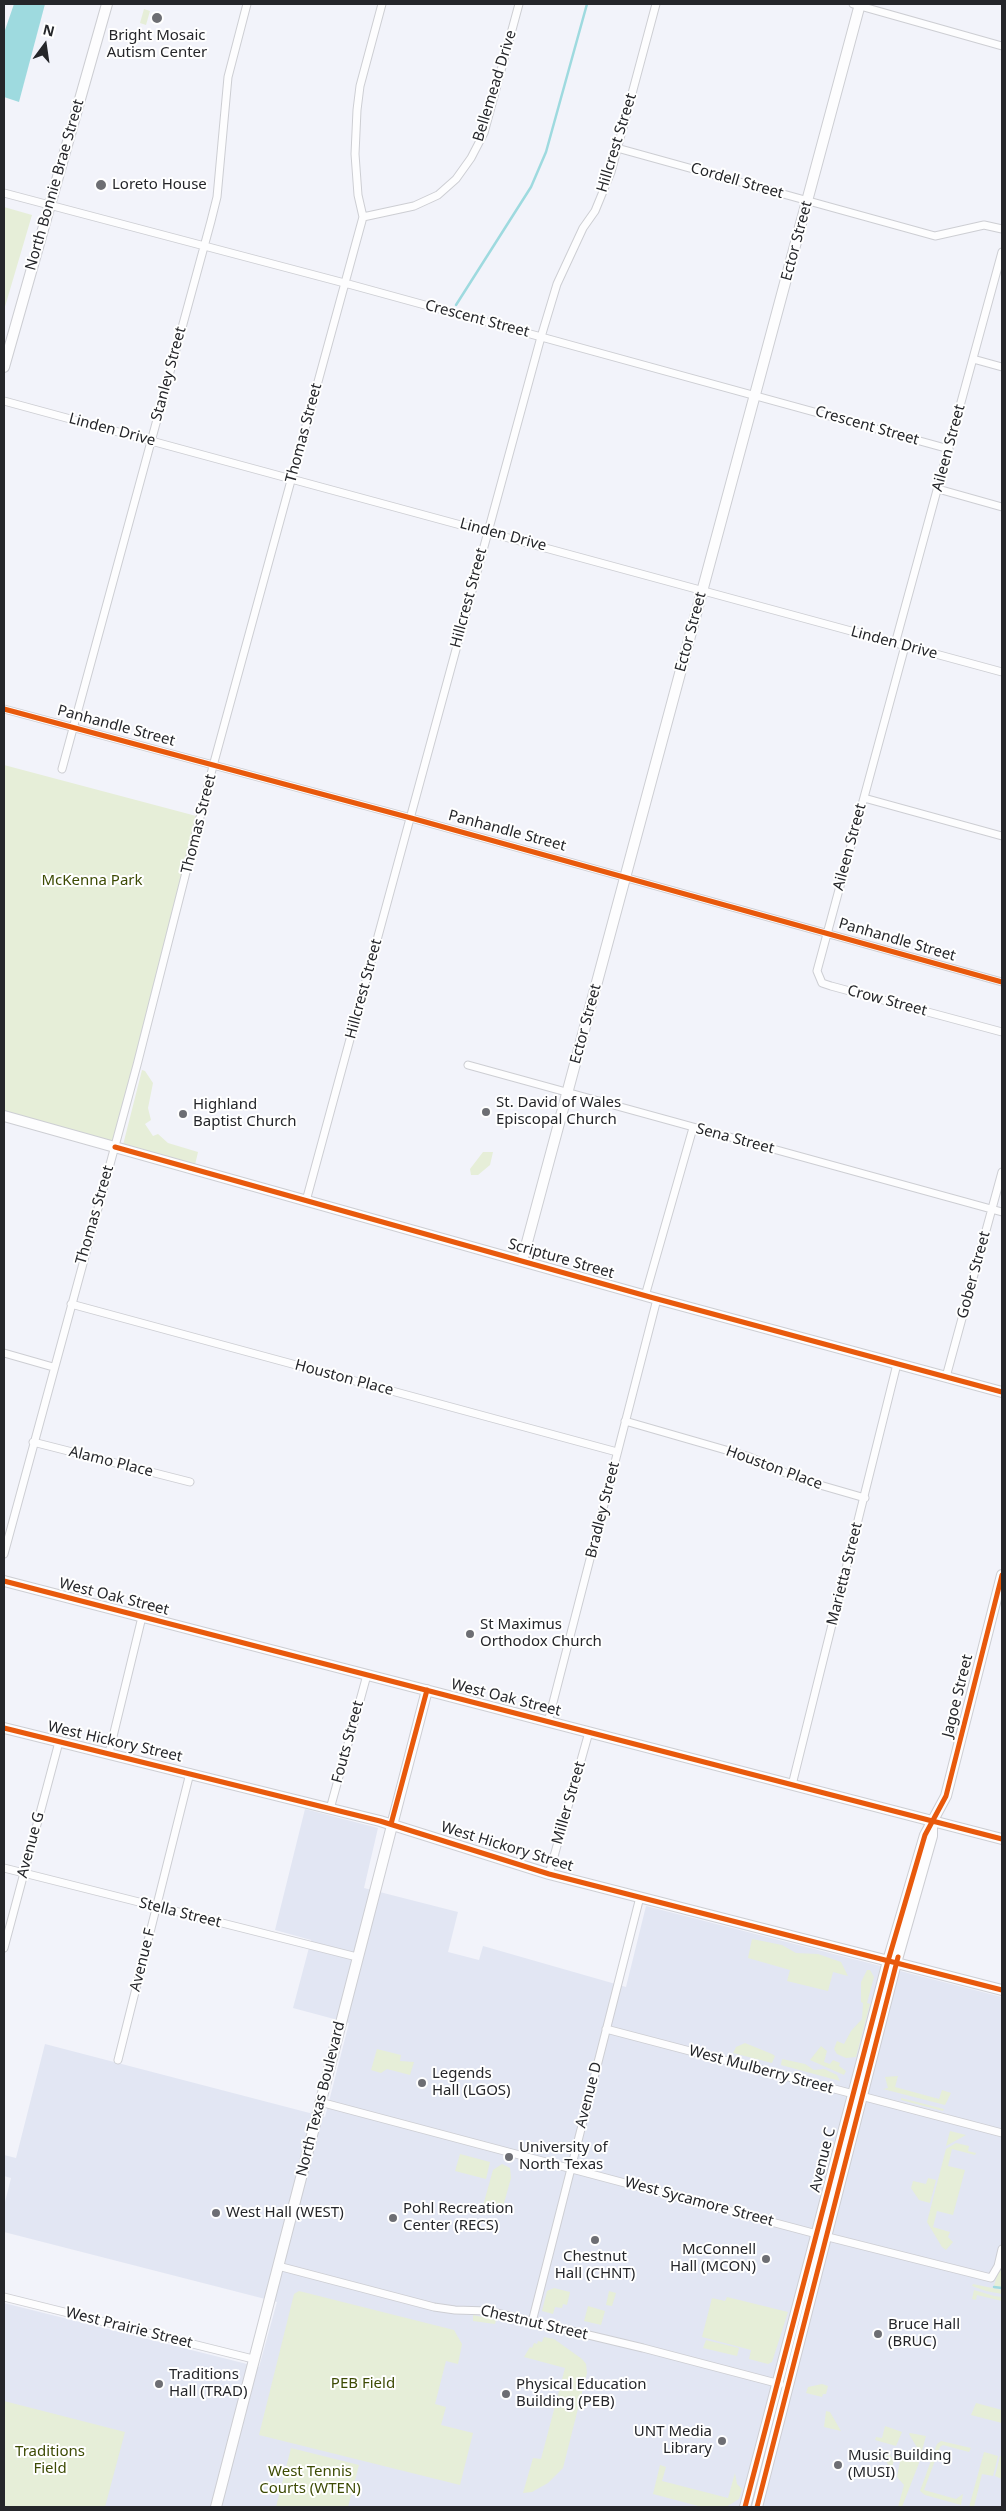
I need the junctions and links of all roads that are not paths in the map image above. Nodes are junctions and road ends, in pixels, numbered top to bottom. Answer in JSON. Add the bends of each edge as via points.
{"nodes":[{"id":1,"x":108,"y":4,"type":"edge"},
{"id":2,"x":246,"y":4,"type":"edge"},
{"id":3,"x":382,"y":4,"type":"edge"},
{"id":4,"x":519,"y":4,"type":"edge"},
{"id":5,"x":656,"y":4,"type":"edge"},
{"id":6,"x":858,"y":4,"type":"edge"},
{"id":7,"x":1002,"y":46,"type":"edge"},
{"id":8,"x":617,"y":148,"type":"junction"},
{"id":9,"x":4,"y":193,"type":"edge"},
{"id":10,"x":807,"y":201,"type":"junction"},
{"id":11,"x":49,"y":206,"type":"junction"},
{"id":12,"x":363,"y":217,"type":"junction"},
{"id":13,"x":1002,"y":229,"type":"edge"},
{"id":14,"x":204,"y":247,"type":"junction"},
{"id":15,"x":1002,"y":252,"type":"edge"},
{"id":16,"x":345,"y":284,"type":"junction"},
{"id":17,"x":540,"y":337,"type":"junction"},
{"id":18,"x":973,"y":359,"type":"junction"},
{"id":19,"x":4,"y":367,"type":"edge"},
{"id":20,"x":1002,"y":367,"type":"edge"},
{"id":21,"x":755,"y":395,"type":"junction"},
{"id":22,"x":4,"y":401,"type":"edge"},
{"id":23,"x":151,"y":440,"type":"junction"},
{"id":24,"x":949,"y":448,"type":"junction"},
{"id":25,"x":291,"y":478,"type":"junction"},
{"id":26,"x":938,"y":489,"type":"junction"},
{"id":27,"x":1002,"y":507,"type":"edge"},
{"id":28,"x":487,"y":531,"type":"junction"},
{"id":29,"x":702,"y":591,"type":"junction"},
{"id":30,"x":896,"y":644,"type":"junction"},
{"id":31,"x":905,"y":646,"type":"junction"},
{"id":32,"x":1002,"y":672,"type":"edge"},
{"id":33,"x":4,"y":709,"type":"edge"},
{"id":34,"x":74,"y":728,"type":"junction"},
{"id":35,"x":213,"y":766,"type":"junction"},
{"id":36,"x":62,"y":769,"type":"dead end"},
{"id":37,"x":864,"y":798,"type":"junction"},
{"id":38,"x":411,"y":818,"type":"junction"},
{"id":39,"x":1002,"y":836,"type":"edge"},
{"id":40,"x":625,"y":877,"type":"junction"},
{"id":41,"x":827,"y":933,"type":"junction"},
{"id":42,"x":1002,"y":982,"type":"edge"},
{"id":43,"x":1002,"y":1032,"type":"edge"},
{"id":44,"x":468,"y":1065,"type":"dead end"},
{"id":45,"x":567,"y":1092,"type":"junction"},
{"id":46,"x":4,"y":1116,"type":"edge"},
{"id":47,"x":693,"y":1128,"type":"junction"},
{"id":48,"x":115,"y":1147,"type":"junction"},
{"id":49,"x":1002,"y":1172,"type":"edge"},
{"id":50,"x":306,"y":1201,"type":"junction"},
{"id":51,"x":992,"y":1210,"type":"junction"},
{"id":52,"x":1002,"y":1212,"type":"edge"},
{"id":53,"x":522,"y":1261,"type":"junction"},
{"id":54,"x":645,"y":1296,"type":"junction"},
{"id":55,"x":657,"y":1299,"type":"junction"},
{"id":56,"x":71,"y":1304,"type":"junction"},
{"id":57,"x":4,"y":1353,"type":"edge"},
{"id":58,"x":897,"y":1364,"type":"junction"},
{"id":59,"x":53,"y":1367,"type":"junction"},
{"id":60,"x":946,"y":1377,"type":"junction"},
{"id":61,"x":1002,"y":1392,"type":"edge"},
{"id":62,"x":625,"y":1421,"type":"junction"},
{"id":63,"x":33,"y":1442,"type":"junction"},
{"id":64,"x":618,"y":1452,"type":"junction"},
{"id":65,"x":190,"y":1482,"type":"dead end"},
{"id":66,"x":864,"y":1498,"type":"junction"},
{"id":67,"x":4,"y":1554,"type":"edge"},
{"id":68,"x":1002,"y":1575,"type":"edge"},
{"id":69,"x":4,"y":1581,"type":"edge"},
{"id":70,"x":142,"y":1617,"type":"junction"},
{"id":71,"x":367,"y":1675,"type":"junction"},
{"id":72,"x":427,"y":1690,"type":"junction"},
{"id":73,"x":548,"y":1722,"type":"junction"},
{"id":74,"x":4,"y":1728,"type":"edge"},
{"id":75,"x":589,"y":1732,"type":"junction"},
{"id":76,"x":59,"y":1742,"type":"junction"},
{"id":77,"x":109,"y":1753,"type":"junction"},
{"id":78,"x":190,"y":1773,"type":"junction"},
{"id":79,"x":792,"y":1785,"type":"junction"},
{"id":80,"x":330,"y":1808,"type":"junction"},
{"id":81,"x":932,"y":1821,"type":"junction"},
{"id":82,"x":391,"y":1824,"type":"junction"},
{"id":83,"x":1002,"y":1839,"type":"edge"},
{"id":84,"x":4,"y":1868,"type":"edge"},
{"id":85,"x":23,"y":1872,"type":"junction"},
{"id":86,"x":549,"y":1874,"type":"junction"},
{"id":87,"x":640,"y":1897,"type":"junction"},
{"id":88,"x":156,"y":1907,"type":"junction"},
{"id":89,"x":4,"y":1948,"type":"edge"},
{"id":90,"x":357,"y":1957,"type":"junction"},
{"id":91,"x":892,"y":1962,"type":"junction"},
{"id":92,"x":1002,"y":1990,"type":"edge"},
{"id":93,"x":606,"y":2030,"type":"junction"},
{"id":94,"x":118,"y":2060,"type":"dead end"},
{"id":95,"x":858,"y":2096,"type":"junction"},
{"id":96,"x":320,"y":2102,"type":"junction"},
{"id":97,"x":1002,"y":2133,"type":"edge"},
{"id":98,"x":571,"y":2168,"type":"junction"},
{"id":99,"x":817,"y":2233,"type":"junction"},
{"id":100,"x":828,"y":2237,"type":"junction"},
{"id":101,"x":1002,"y":2249,"type":"edge"},
{"id":102,"x":278,"y":2266,"type":"junction"},
{"id":103,"x":4,"y":2297,"type":"edge"},
{"id":104,"x":532,"y":2322,"type":"junction"},
{"id":105,"x":254,"y":2360,"type":"junction"},
{"id":106,"x":778,"y":2384,"type":"junction"},
{"id":107,"x":789,"y":2386,"type":"junction"},
{"id":108,"x":216,"y":2507,"type":"edge"},
{"id":109,"x":745,"y":2507,"type":"edge"},
{"id":110,"x":757,"y":2507,"type":"edge"}],
"edges":[{"from":1,"to":11,"type":"street","name":"North Bonnie Brae Street"},
{"from":2,"to":14,"type":"street","name":"Stanley Street","via":[[228,77],[216,197]]},
{"from":3,"to":12,"type":"street","name":"Thomas Street","via":[[360,86],[357,110],[355,154]]},
{"from":4,"to":12,"type":"street","name":"Bellemead Drive","via":[[484,133],[456,179],[438,195],[414,206]]},
{"from":5,"to":8,"type":"street","name":"Hillcrest Street"},
{"from":6,"to":7,"type":"street"},
{"from":6,"to":10,"type":"street","name":"Ector Street"},
{"from":8,"to":10,"type":"street","name":"Cordell Street"},
{"from":8,"to":17,"type":"street","name":"Hillcrest Street","via":[[604,191],[557,284]]},
{"from":9,"to":11,"type":"street","name":"Crescent Street"},
{"from":10,"to":13,"type":"street","name":"Cordell Street","via":[[934,236],[984,226]]},
{"from":10,"to":21,"type":"street","name":"Ector Street"},
{"from":11,"to":14,"type":"street","name":"Crescent Street"},
{"from":11,"to":19,"type":"street","name":"North Bonnie Brae Street"},
{"from":12,"to":16,"type":"street","name":"Thomas Street"},
{"from":14,"to":16,"type":"street","name":"Crescent Street"},
{"from":14,"to":23,"type":"street","name":"Stanley Street"},
{"from":15,"to":18,"type":"street","name":"Aileen Street"},
{"from":16,"to":17,"type":"street","name":"Crescent Street"},
{"from":16,"to":25,"type":"street","name":"Thomas Street"},
{"from":17,"to":21,"type":"street","name":"Crescent Street"},
{"from":17,"to":28,"type":"street","name":"Hillcrest Street"},
{"from":18,"to":20,"type":"street"},
{"from":18,"to":24,"type":"street","name":"Aileen Street"},
{"from":21,"to":24,"type":"street","name":"Crescent Street"},
{"from":21,"to":29,"type":"street","name":"Ector Street"},
{"from":22,"to":23,"type":"street","name":"Linden Drive"},
{"from":23,"to":25,"type":"street","name":"Linden Drive"},
{"from":23,"to":34,"type":"street","name":"Stanley Street"},
{"from":24,"to":26,"type":"street","name":"Aileen Street"},
{"from":25,"to":28,"type":"street","name":"Linden Drive"},
{"from":25,"to":35,"type":"street","name":"Thomas Street"},
{"from":26,"to":27,"type":"street"},
{"from":26,"to":30,"type":"street","name":"Aileen Street"},
{"from":28,"to":29,"type":"street","name":"Linden Drive"},
{"from":28,"to":38,"type":"street","name":"Hillcrest Street"},
{"from":29,"to":30,"type":"street","name":"Linden Drive"},
{"from":29,"to":40,"type":"street","name":"Ector Street"},
{"from":30,"to":31,"type":"street","name":"Linden Drive"},
{"from":31,"to":32,"type":"street","name":"Linden Drive"},
{"from":31,"to":37,"type":"street","name":"Aileen Street"},
{"from":33,"to":34,"type":"street","name":"Panhandle Street"},
{"from":34,"to":35,"type":"street","name":"Panhandle Street"},
{"from":34,"to":36,"type":"street","name":"Stanley Street"},
{"from":35,"to":38,"type":"street","name":"Panhandle Street"},
{"from":35,"to":48,"type":"street","name":"Thomas Street"},
{"from":37,"to":39,"type":"street"},
{"from":37,"to":41,"type":"street","name":"Aileen Street"},
{"from":38,"to":40,"type":"street","name":"Panhandle Street"},
{"from":38,"to":50,"type":"street","name":"Hillcrest Street"},
{"from":40,"to":41,"type":"street","name":"Panhandle Street"},
{"from":40,"to":45,"type":"street","name":"Ector Street"},
{"from":41,"to":42,"type":"street","name":"Panhandle Street"},
{"from":41,"to":43,"type":"street","name":"Crow Street","via":[[817,971],[822,983]]},
{"from":44,"to":45,"type":"street","name":"Sena Street"},
{"from":45,"to":47,"type":"street","name":"Sena Street"},
{"from":45,"to":53,"type":"street","name":"Ector Street"},
{"from":46,"to":48,"type":"street","name":"Scripture Street"},
{"from":47,"to":51,"type":"street","name":"Sena Street"},
{"from":47,"to":54,"type":"street"},
{"from":48,"to":50,"type":"street","name":"Scripture Street"},
{"from":48,"to":56,"type":"street","name":"Thomas Street"},
{"from":49,"to":51,"type":"street","name":"Gober Street"},
{"from":50,"to":53,"type":"street","name":"Scripture Street"},
{"from":51,"to":52,"type":"street","name":"Sena Street"},
{"from":51,"to":60,"type":"street","name":"Gober Street"},
{"from":53,"to":54,"type":"street","name":"Scripture Street"},
{"from":54,"to":55,"type":"street","name":"Scripture Street"},
{"from":55,"to":58,"type":"street","name":"Scripture Street"},
{"from":55,"to":62,"type":"street","name":"Bradley Street"},
{"from":56,"to":59,"type":"street","name":"Thomas Street"},
{"from":56,"to":64,"type":"street","name":"Houston Place"},
{"from":57,"to":59,"type":"street"},
{"from":58,"to":60,"type":"street","name":"Scripture Street"},
{"from":58,"to":66,"type":"street","name":"Marietta Street"},
{"from":59,"to":63,"type":"street","name":"Thomas Street"},
{"from":60,"to":61,"type":"street","name":"Scripture Street"},
{"from":62,"to":64,"type":"street","name":"Bradley Street"},
{"from":62,"to":66,"type":"street","name":"Houston Place","via":[[750,1457],[806,1482]]},
{"from":63,"to":65,"type":"street","name":"Alamo Place"},
{"from":63,"to":67,"type":"street","name":"Thomas Street"},
{"from":64,"to":73,"type":"street","name":"Bradley Street"},
{"from":66,"to":79,"type":"street","name":"Marietta Street"},
{"from":68,"to":81,"type":"street","name":"Jagoe Street","via":[[946,1796]]},
{"from":69,"to":70,"type":"street","name":"West Oak Street"},
{"from":70,"to":71,"type":"street","name":"West Oak Street"},
{"from":70,"to":77,"type":"street"},
{"from":71,"to":72,"type":"street","name":"West Oak Street"},
{"from":71,"to":80,"type":"street","name":"Fouts Street"},
{"from":72,"to":73,"type":"street","name":"West Oak Street"},
{"from":72,"to":82,"type":"street","name":"North Texas Boulevard"},
{"from":73,"to":75,"type":"street","name":"West Oak Street"},
{"from":74,"to":76,"type":"street","name":"West Hickory Street"},
{"from":75,"to":79,"type":"street","name":"West Oak Street"},
{"from":75,"to":86,"type":"street","name":"Miller Street"},
{"from":76,"to":77,"type":"street","name":"West Hickory Street"},
{"from":76,"to":85,"type":"street","name":"Avenue G"},
{"from":77,"to":78,"type":"street","name":"West Hickory Street"},
{"from":78,"to":80,"type":"street","name":"West Hickory Street"},
{"from":78,"to":88,"type":"street","name":"Avenue F"},
{"from":79,"to":81,"type":"street","name":"West Oak Street"},
{"from":80,"to":82,"type":"street","name":"West Hickory Street"},
{"from":81,"to":83,"type":"street","name":"West Oak Street"},
{"from":81,"to":91,"type":"street","via":[[932,1836]]},
{"from":82,"to":86,"type":"street","name":"West Hickory Street"},
{"from":82,"to":90,"type":"street","name":"North Texas Boulevard"},
{"from":84,"to":85,"type":"street","name":"Stella Street"},
{"from":85,"to":88,"type":"street","name":"Stella Street"},
{"from":85,"to":89,"type":"street","name":"Avenue G"},
{"from":86,"to":87,"type":"street","name":"West Hickory Street"},
{"from":87,"to":91,"type":"street","name":"West Hickory Street"},
{"from":87,"to":93,"type":"street","name":"Avenue D"},
{"from":88,"to":90,"type":"street","name":"Stella Street"},
{"from":88,"to":94,"type":"street","name":"Avenue F"},
{"from":90,"to":96,"type":"street","name":"North Texas Boulevard"},
{"from":91,"to":92,"type":"street","name":"West Hickory Street"},
{"from":91,"to":95,"type":"street"},
{"from":93,"to":95,"type":"street","name":"West Mulberry Street"},
{"from":93,"to":98,"type":"street","name":"Avenue D"},
{"from":95,"to":97,"type":"street","name":"West Mulberry Street"},
{"from":95,"to":99,"type":"street","name":"Avenue C"},
{"from":95,"to":100,"type":"street"},
{"from":96,"to":98,"type":"street","name":"West Sycamore Street"},
{"from":96,"to":102,"type":"street","name":"North Texas Boulevard"},
{"from":98,"to":99,"type":"street","name":"West Sycamore Street"},
{"from":98,"to":104,"type":"street","name":"Avenue D"},
{"from":99,"to":100,"type":"street","name":"West Sycamore Street"},
{"from":99,"to":106,"type":"street","name":"Avenue C"},
{"from":100,"to":101,"type":"street","name":"West Sycamore Street","via":[[991,2278]]},
{"from":100,"to":107,"type":"street"},
{"from":102,"to":104,"type":"street","name":"Chestnut Street","via":[[434,2307],[481,2310]]},
{"from":102,"to":105,"type":"street","name":"North Texas Boulevard"},
{"from":103,"to":105,"type":"street","name":"West Prairie Street"},
{"from":104,"to":106,"type":"street","name":"Chestnut Street"},
{"from":105,"to":108,"type":"street","name":"North Texas Boulevard"},
{"from":106,"to":107,"type":"street","name":"Chestnut Street"},
{"from":106,"to":109,"type":"street","name":"Avenue C"},
{"from":107,"to":110,"type":"street"}]}
